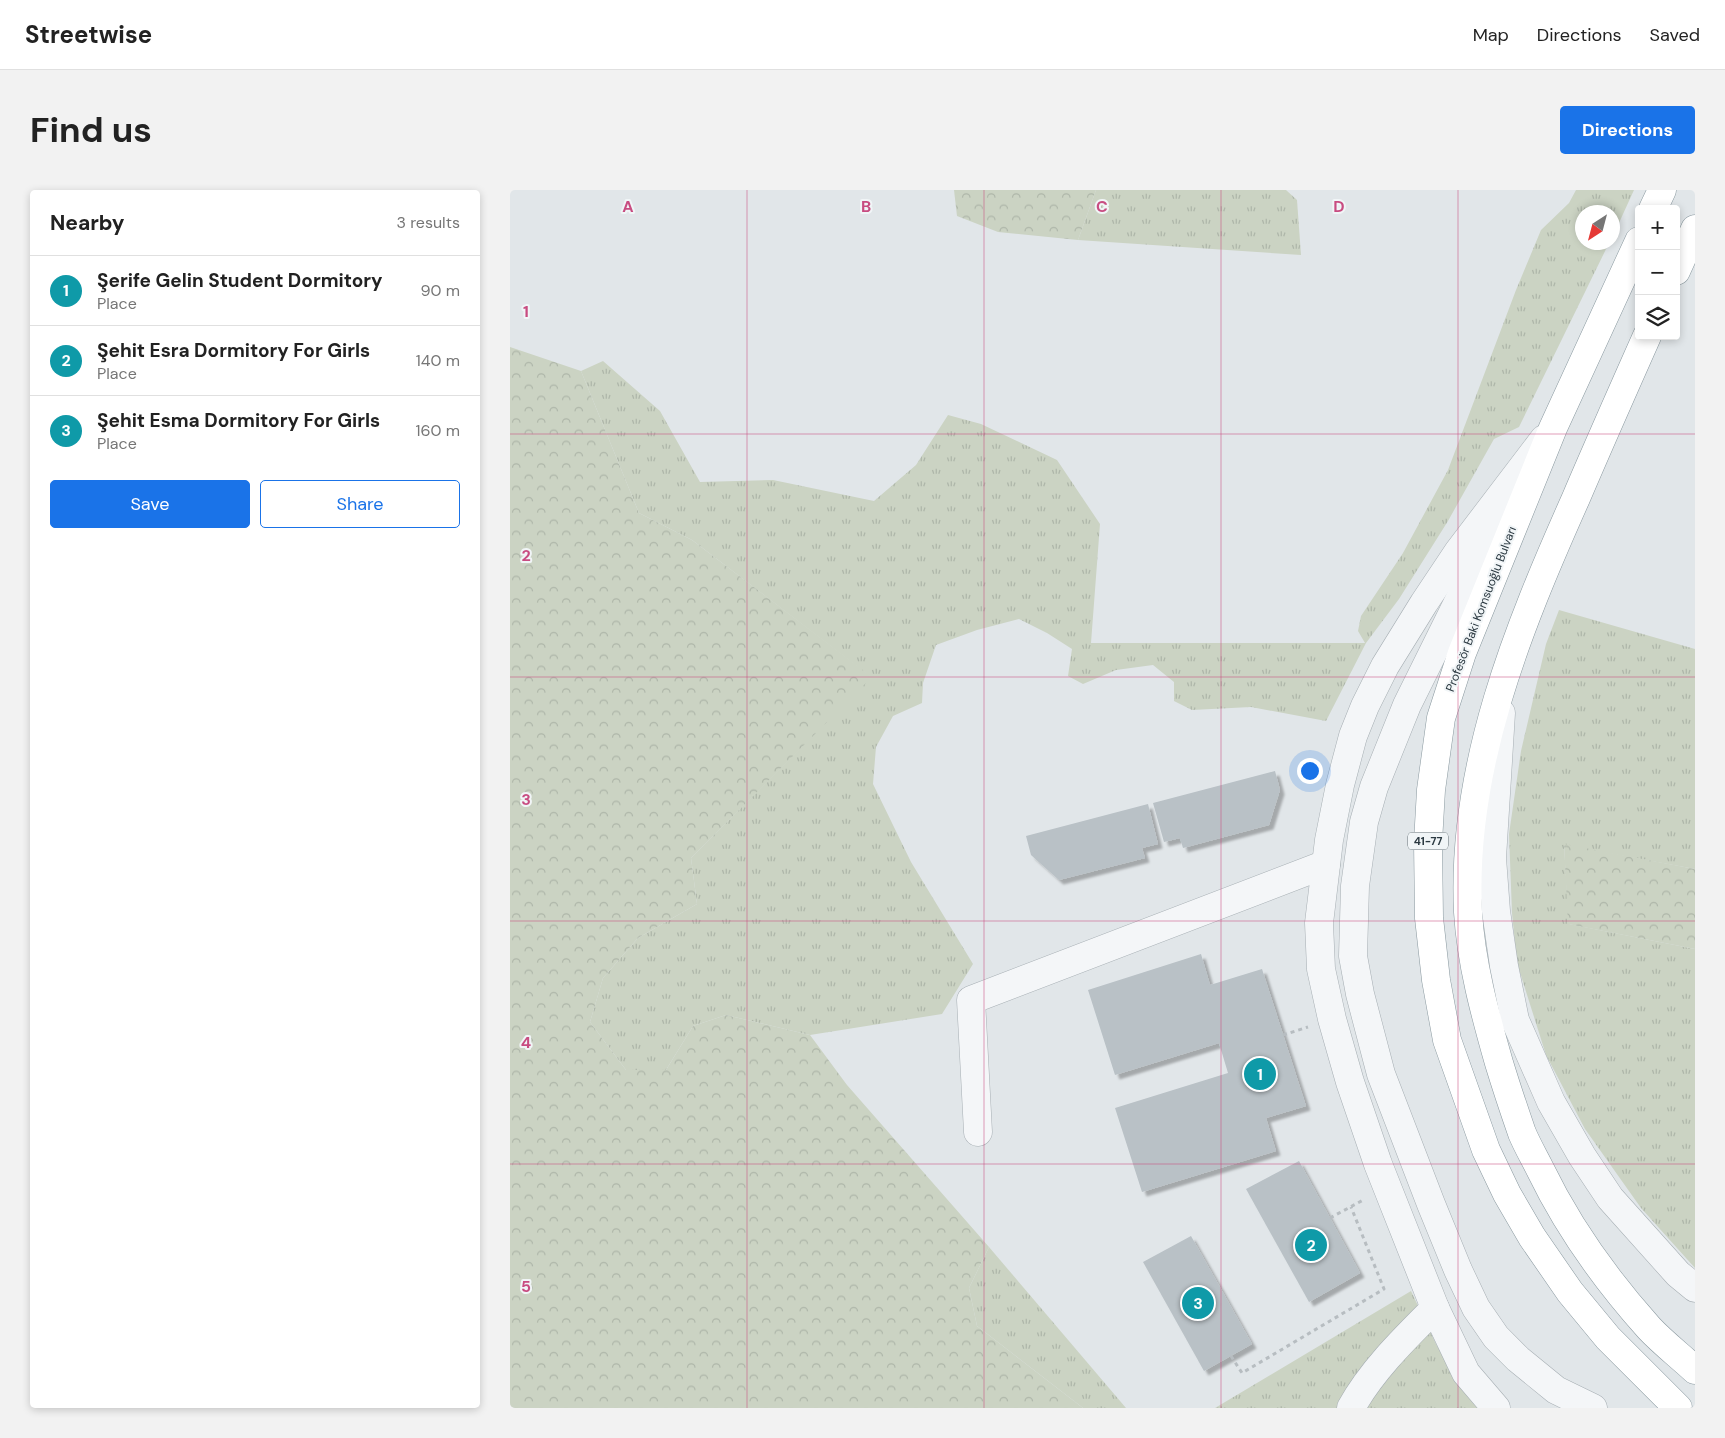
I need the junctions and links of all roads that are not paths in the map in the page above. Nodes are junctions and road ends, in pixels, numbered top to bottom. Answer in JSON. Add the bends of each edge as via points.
{"nodes":[{"id":1,"x":1662,"y":190,"type":"edge"},
{"id":2,"x":1655,"y":205,"type":"edge"},
{"id":3,"x":1695,"y":228,"type":"edge"},
{"id":4,"x":1635,"y":250,"type":"edge"},
{"id":5,"x":1680,"y":262,"type":"edge"},
{"id":6,"x":1645,"y":340,"type":"edge"},
{"id":7,"x":1553,"y":428,"type":"junction"},
{"id":8,"x":1504,"y":675,"type":"junction"},
{"id":9,"x":1326,"y":864,"type":"junction"},
{"id":10,"x":978,"y":1132,"type":"dead end"},
{"id":11,"x":1695,"y":1288,"type":"edge"},
{"id":12,"x":1435,"y":1308,"type":"junction"},
{"id":13,"x":1695,"y":1370,"type":"edge"},
{"id":14,"x":1350,"y":1408,"type":"edge"},
{"id":15,"x":1496,"y":1408,"type":"edge"},
{"id":16,"x":1593,"y":1408,"type":"edge"},
{"id":17,"x":1678,"y":1408,"type":"edge"}],
"edges":[{"from":1,"to":2,"type":"highway"},
{"from":3,"to":5,"type":"highway"},
{"from":4,"to":7,"type":"highway","name":"Profesör Baki Komsuoğlu Bulvarı","number":"41-77"},
{"from":6,"to":8,"type":"highway","via":[[1542,573]]},
{"from":7,"to":9,"type":"lane","via":[[1458,552],[1385,666],[1353,736],[1340,785]]},
{"from":7,"to":16,"type":"lane","via":[[1470,578],[1407,705],[1384,761],[1364,822],[1355,886],[1353,956],[1380,1074],[1476,1308],[1496,1337],[1518,1358],[1556,1390]]},
{"from":7,"to":17,"type":"highway","name":"Profesör Baki Komsuoğlu Bulvarı","number":"41-77","via":[[1462,652],[1440,718],[1428,842],[1429,918],[1436,980],[1447,1040],[1486,1150],[1507,1194],[1570,1292],[1608,1338]]},
{"from":8,"to":11,"type":"lane","via":[[1492,858],[1496,911],[1515,1020],[1551,1102],[1610,1198],[1678,1274]]},
{"from":8,"to":13,"type":"highway","via":[[1486,740],[1474,804],[1467,870],[1474,960],[1487,1019],[1523,1135],[1566,1217],[1621,1294],[1652,1330]]},
{"from":9,"to":10,"type":"lane","via":[[970,1000]]},
{"from":9,"to":12,"type":"lane","via":[[1319,923],[1320,968],[1332,1019],[1387,1188]]},
{"from":12,"to":14,"type":"lane","via":[[1371,1378]]},
{"from":12,"to":15,"type":"lane","via":[[1466,1372]]}]}
